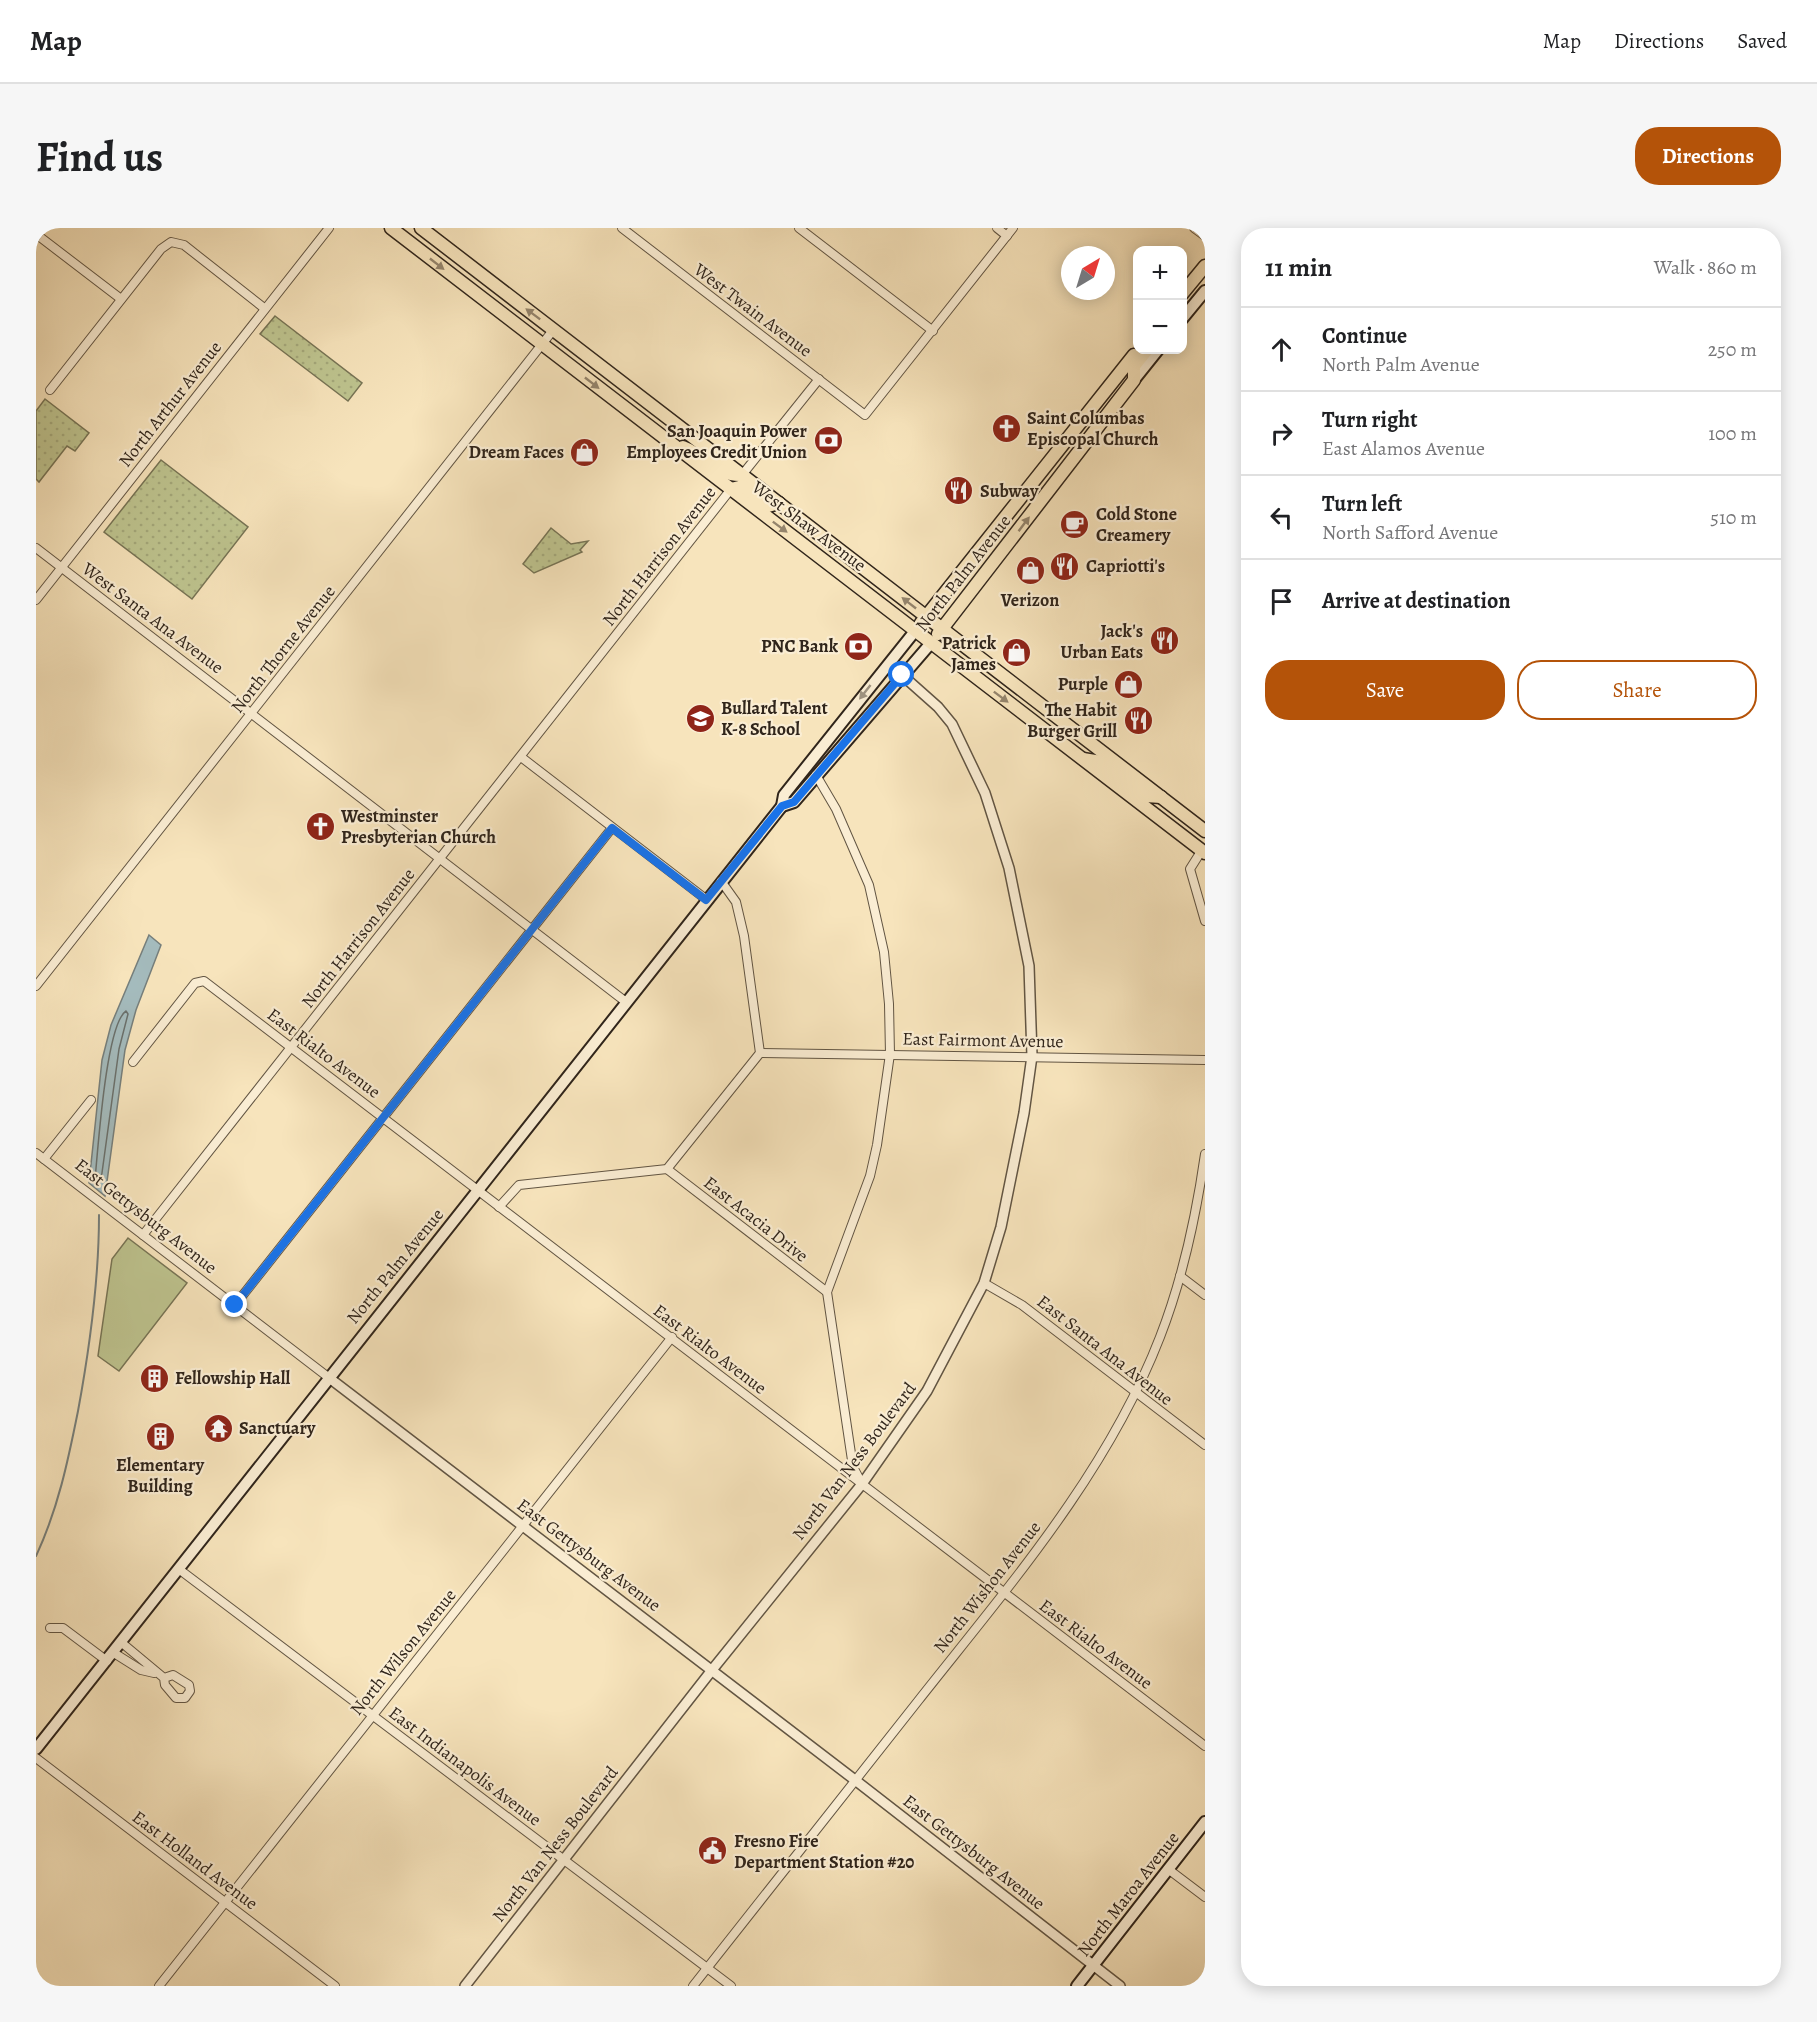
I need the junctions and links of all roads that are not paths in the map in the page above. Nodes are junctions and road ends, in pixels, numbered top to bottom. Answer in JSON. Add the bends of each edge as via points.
{"nodes":[{"id":1,"x":329,"y":228,"type":"edge"},
{"id":2,"x":391,"y":228,"type":"edge"},
{"id":3,"x":421,"y":228,"type":"edge"},
{"id":4,"x":621,"y":228,"type":"edge"},
{"id":5,"x":799,"y":228,"type":"edge"},
{"id":6,"x":997,"y":228,"type":"edge"},
{"id":7,"x":1013,"y":228,"type":"edge"},
{"id":8,"x":1194,"y":228,"type":"edge"},
{"id":9,"x":36,"y":234,"type":"edge"},
{"id":10,"x":1007,"y":236,"type":"junction"},
{"id":11,"x":1205,"y":237,"type":"edge"},
{"id":12,"x":1205,"y":266,"type":"edge"},
{"id":13,"x":1191,"y":283,"type":"junction"},
{"id":14,"x":1187,"y":288,"type":"edge"},
{"id":15,"x":1187,"y":291,"type":"edge"},
{"id":16,"x":1205,"y":291,"type":"edge"},
{"id":17,"x":121,"y":299,"type":"junction"},
{"id":18,"x":264,"y":308,"type":"junction"},
{"id":19,"x":1187,"y":313,"type":"edge"},
{"id":20,"x":554,"y":329,"type":"junction"},
{"id":21,"x":933,"y":331,"type":"junction"},
{"id":22,"x":542,"y":344,"type":"junction"},
{"id":23,"x":1136,"y":354,"type":"edge"},
{"id":24,"x":1144,"y":354,"type":"edge"},
{"id":25,"x":1155,"y":354,"type":"edge"},
{"id":26,"x":819,"y":379,"type":"junction"},
{"id":27,"x":1134,"y":380,"type":"junction"},
{"id":28,"x":50,"y":390,"type":"dead end"},
{"id":29,"x":668,"y":441,"type":"junction"},
{"id":30,"x":742,"y":475,"type":"junction"},
{"id":31,"x":731,"y":489,"type":"junction"},
{"id":32,"x":779,"y":503,"type":"junction"},
{"id":33,"x":36,"y":548,"type":"edge"},
{"id":34,"x":62,"y":567,"type":"junction"},
{"id":35,"x":36,"y":600,"type":"edge"},
{"id":36,"x":926,"y":617,"type":"junction"},
{"id":37,"x":942,"y":629,"type":"junction"},
{"id":38,"x":915,"y":631,"type":"junction"},
{"id":39,"x":931,"y":643,"type":"junction"},
{"id":40,"x":902,"y":675,"type":"junction"},
{"id":41,"x":251,"y":713,"type":"junction"},
{"id":42,"x":521,"y":758,"type":"junction"},
{"id":43,"x":1082,"y":759,"type":"junction"},
{"id":44,"x":816,"y":775,"type":"junction"},
{"id":45,"x":1161,"y":797,"type":"junction"},
{"id":46,"x":782,"y":806,"type":"junction"},
{"id":47,"x":612,"y":828,"type":"junction"},
{"id":48,"x":1205,"y":831,"type":"edge"},
{"id":49,"x":1203,"y":852,"type":"edge"},
{"id":50,"x":440,"y":858,"type":"junction"},
{"id":51,"x":722,"y":881,"type":"junction"},
{"id":52,"x":706,"y":900,"type":"junction"},
{"id":53,"x":1205,"y":921,"type":"edge"},
{"id":54,"x":532,"y":929,"type":"junction"},
{"id":55,"x":36,"y":986,"type":"edge"},
{"id":56,"x":626,"y":1002,"type":"junction"},
{"id":57,"x":291,"y":1046,"type":"junction"},
{"id":58,"x":760,"y":1053,"type":"junction"},
{"id":59,"x":890,"y":1054,"type":"junction"},
{"id":60,"x":1032,"y":1056,"type":"junction"},
{"id":61,"x":1205,"y":1060,"type":"edge"},
{"id":62,"x":133,"y":1062,"type":"dead end"},
{"id":63,"x":91,"y":1100,"type":"dead end"},
{"id":64,"x":383,"y":1117,"type":"junction"},
{"id":65,"x":36,"y":1153,"type":"edge"},
{"id":66,"x":1205,"y":1154,"type":"edge"},
{"id":67,"x":44,"y":1159,"type":"junction"},
{"id":68,"x":667,"y":1169,"type":"junction"},
{"id":69,"x":478,"y":1191,"type":"junction"},
{"id":70,"x":499,"y":1207,"type":"junction"},
{"id":71,"x":143,"y":1235,"type":"junction"},
{"id":72,"x":1180,"y":1276,"type":"junction"},
{"id":73,"x":984,"y":1283,"type":"junction"},
{"id":74,"x":827,"y":1292,"type":"junction"},
{"id":75,"x":1205,"y":1295,"type":"edge"},
{"id":76,"x":235,"y":1305,"type":"junction"},
{"id":77,"x":672,"y":1337,"type":"junction"},
{"id":78,"x":328,"y":1377,"type":"junction"},
{"id":79,"x":1134,"y":1392,"type":"junction"},
{"id":80,"x":1205,"y":1445,"type":"edge"},
{"id":81,"x":862,"y":1484,"type":"junction"},
{"id":82,"x":522,"y":1526,"type":"junction"},
{"id":83,"x":180,"y":1570,"type":"junction"},
{"id":84,"x":1003,"y":1593,"type":"junction"},
{"id":85,"x":50,"y":1628,"type":"dead end"},
{"id":86,"x":122,"y":1643,"type":"junction"},
{"id":87,"x":110,"y":1657,"type":"junction"},
{"id":88,"x":712,"y":1670,"type":"junction"},
{"id":89,"x":155,"y":1673,"type":"junction"},
{"id":90,"x":164,"y":1678,"type":"dead end"},
{"id":91,"x":371,"y":1715,"type":"junction"},
{"id":92,"x":1205,"y":1746,"type":"edge"},
{"id":93,"x":36,"y":1749,"type":"edge"},
{"id":94,"x":36,"y":1758,"type":"edge"},
{"id":95,"x":855,"y":1780,"type":"junction"},
{"id":96,"x":1205,"y":1822,"type":"edge"},
{"id":97,"x":565,"y":1859,"type":"junction"},
{"id":98,"x":1168,"y":1869,"type":"junction"},
{"id":99,"x":1205,"y":1897,"type":"edge"},
{"id":100,"x":226,"y":1902,"type":"junction"},
{"id":101,"x":1093,"y":1966,"type":"junction"},
{"id":102,"x":708,"y":1968,"type":"junction"},
{"id":103,"x":159,"y":1986,"type":"edge"},
{"id":104,"x":335,"y":1986,"type":"edge"},
{"id":105,"x":465,"y":1986,"type":"edge"},
{"id":106,"x":693,"y":1986,"type":"edge"},
{"id":107,"x":731,"y":1986,"type":"edge"},
{"id":108,"x":1077,"y":1986,"type":"edge"},
{"id":109,"x":1120,"y":1986,"type":"edge"}],
"edges":[{"from":1,"to":18,"type":"street","name":"North Arthur Avenue"},
{"from":2,"to":22,"type":"main road","name":"West Shaw Avenue","one_way":true},
{"from":20,"to":3,"type":"main road","name":"West Shaw Avenue","one_way":true},
{"from":4,"to":26,"type":"street","name":"West Twain Avenue"},
{"from":5,"to":21,"type":"street"},
{"from":6,"to":10,"type":"street"},
{"from":7,"to":10,"type":"street"},
{"from":8,"to":11,"type":"street"},
{"from":9,"to":17,"type":"street"},
{"from":10,"to":21,"type":"street"},
{"from":12,"to":13,"type":"main road"},
{"from":13,"to":14,"type":"main road"},
{"from":13,"to":15,"type":"main road"},
{"from":16,"to":19,"type":"main road"},
{"from":17,"to":18,"type":"street","via":[[171,242],[184,245]]},
{"from":17,"to":28,"type":"street"},
{"from":18,"to":34,"type":"street","name":"North Arthur Avenue"},
{"from":20,"to":22,"type":"street","name":"North Thorne Avenue"},
{"from":20,"to":30,"type":"main road","name":"West Shaw Avenue"},
{"from":21,"to":26,"type":"street","name":"West Twain Avenue","via":[[865,415]]},
{"from":22,"to":29,"type":"main road","name":"West Shaw Avenue","one_way":true},
{"from":22,"to":41,"type":"street","name":"North Thorne Avenue"},
{"from":23,"to":36,"type":"main road","name":"North Palm Avenue"},
{"from":24,"to":27,"type":"main road","via":[[1134,366]]},
{"from":25,"to":27,"type":"main road","name":"North Palm Avenue"},
{"from":26,"to":30,"type":"street"},
{"from":37,"to":27,"type":"main road","name":"North Palm Avenue","one_way":true},
{"from":29,"to":30,"type":"main road","via":[[701,455],[729,475]]},
{"from":29,"to":31,"type":"main road","name":"West Shaw Avenue"},
{"from":30,"to":32,"type":"main road","name":"West Shaw Avenue"},
{"from":31,"to":32,"type":"main road","via":[[742,486],[768,506]]},
{"from":31,"to":38,"type":"main road","name":"West Shaw Avenue","one_way":true},
{"from":31,"to":42,"type":"street","name":"North Harrison Avenue"},
{"from":36,"to":32,"type":"main road","name":"West Shaw Avenue","one_way":true},
{"from":33,"to":34,"type":"street","name":"West Santa Ana Avenue"},
{"from":34,"to":35,"type":"street","name":"North Arthur Avenue"},
{"from":34,"to":41,"type":"street","name":"West Santa Ana Avenue"},
{"from":36,"to":37,"type":"main road","name":"West Shaw Avenue"},
{"from":36,"to":38,"type":"main road","name":"North Palm Avenue"},
{"from":37,"to":39,"type":"main road","name":"North Palm Avenue"},
{"from":37,"to":45,"type":"main road","name":"West Shaw Avenue"},
{"from":38,"to":39,"type":"main road","name":"West Shaw Avenue"},
{"from":38,"to":46,"type":"main road","name":"North Palm Avenue","one_way":true,"via":[[784,795]]},
{"from":39,"to":40,"type":"main road","name":"North Palm Avenue"},
{"from":39,"to":43,"type":"main road","name":"West Shaw Avenue","one_way":true},
{"from":40,"to":44,"type":"main road","name":"North Palm Avenue"},
{"from":40,"to":60,"type":"street","name":"North Van Ness Boulevard","via":[[938,706],[952,724],[985,792],[998,830],[1029,966]]},
{"from":41,"to":50,"type":"street"},
{"from":41,"to":55,"type":"street","name":"North Thorne Avenue"},
{"from":42,"to":47,"type":"street"},
{"from":42,"to":50,"type":"street","name":"North Harrison Avenue"},
{"from":43,"to":45,"type":"main road","via":[[1101,762],[1146,796]]},
{"from":43,"to":49,"type":"main road","name":"West Shaw Avenue"},
{"from":44,"to":46,"type":"main road","name":"North Palm Avenue","via":[[794,802]]},
{"from":44,"to":59,"type":"street","via":[[836,809],[874,902],[884,952]]},
{"from":45,"to":48,"type":"main road","name":"West Shaw Avenue"},
{"from":46,"to":51,"type":"main road","name":"North Palm Avenue"},
{"from":47,"to":52,"type":"street"},
{"from":47,"to":54,"type":"street"},
{"from":49,"to":53,"type":"street","via":[[1190,869]]},
{"from":50,"to":54,"type":"street"},
{"from":50,"to":57,"type":"street","name":"North Harrison Avenue"},
{"from":51,"to":52,"type":"main road","name":"North Palm Avenue"},
{"from":51,"to":58,"type":"street","via":[[736,902],[744,936]]},
{"from":52,"to":56,"type":"main road","name":"North Palm Avenue"},
{"from":54,"to":56,"type":"street"},
{"from":54,"to":64,"type":"street"},
{"from":56,"to":69,"type":"main road","name":"North Palm Avenue"},
{"from":57,"to":62,"type":"street","name":"East Rialto Avenue","via":[[204,981],[195,983]]},
{"from":57,"to":64,"type":"street","name":"East Rialto Avenue"},
{"from":57,"to":71,"type":"street","name":"North Harrison Avenue"},
{"from":58,"to":59,"type":"street","name":"East Fairmont Avenue"},
{"from":58,"to":68,"type":"street"},
{"from":59,"to":60,"type":"street","name":"East Fairmont Avenue"},
{"from":59,"to":74,"type":"street","via":[[870,1176]]},
{"from":60,"to":61,"type":"street","name":"East Fairmont Avenue"},
{"from":60,"to":73,"type":"street","name":"North Van Ness Boulevard","via":[[1014,1167]]},
{"from":63,"to":67,"type":"street"},
{"from":64,"to":69,"type":"street","name":"East Rialto Avenue"},
{"from":64,"to":76,"type":"street"},
{"from":65,"to":67,"type":"street","name":"East Gettysburg Avenue"},
{"from":66,"to":72,"type":"street","name":"North Wishon Avenue","via":[[1196,1217]]},
{"from":67,"to":71,"type":"street","name":"East Gettysburg Avenue"},
{"from":68,"to":70,"type":"street","via":[[519,1185]]},
{"from":68,"to":74,"type":"street","name":"East Acacia Drive"},
{"from":69,"to":70,"type":"street","name":"East Rialto Avenue"},
{"from":69,"to":78,"type":"main road","name":"North Palm Avenue"},
{"from":70,"to":77,"type":"street","name":"East Rialto Avenue"},
{"from":71,"to":76,"type":"street","name":"East Gettysburg Avenue"},
{"from":72,"to":75,"type":"street"},
{"from":72,"to":79,"type":"street","name":"North Wishon Avenue","via":[[1159,1338]]},
{"from":73,"to":79,"type":"street","name":"East Santa Ana Avenue","via":[[1022,1305]]},
{"from":73,"to":81,"type":"street","name":"North Van Ness Boulevard","via":[[927,1391]]},
{"from":74,"to":81,"type":"street","via":[[853,1467]]},
{"from":76,"to":78,"type":"street","name":"East Gettysburg Avenue"},
{"from":77,"to":81,"type":"street","name":"East Rialto Avenue"},
{"from":77,"to":82,"type":"street","name":"North Wilson Avenue"},
{"from":78,"to":82,"type":"street","name":"East Gettysburg Avenue"},
{"from":78,"to":83,"type":"main road","name":"North Palm Avenue"},
{"from":79,"to":80,"type":"street","name":"East Santa Ana Avenue"},
{"from":79,"to":84,"type":"street","name":"North Wishon Avenue","via":[[1085,1482]]},
{"from":81,"to":84,"type":"street","name":"East Rialto Avenue"},
{"from":81,"to":88,"type":"street","name":"North Van Ness Boulevard"},
{"from":82,"to":88,"type":"street","name":"East Gettysburg Avenue"},
{"from":82,"to":91,"type":"street","name":"North Wilson Avenue"},
{"from":83,"to":86,"type":"main road","name":"North Palm Avenue"},
{"from":83,"to":91,"type":"street","name":"East Indianapolis Avenue"},
{"from":84,"to":92,"type":"street","name":"East Rialto Avenue"},
{"from":84,"to":95,"type":"street","name":"North Wishon Avenue"},
{"from":85,"to":87,"type":"street","via":[[63,1628]]},
{"from":86,"to":87,"type":"main road","name":"North Palm Avenue"},
{"from":86,"to":89,"type":"street"},
{"from":87,"to":89,"type":"street"},
{"from":87,"to":93,"type":"main road","name":"North Palm Avenue"},
{"from":88,"to":95,"type":"street","name":"East Gettysburg Avenue"},
{"from":88,"to":97,"type":"street","name":"North Van Ness Boulevard"},
{"from":89,"to":90,"type":"street"},
{"from":91,"to":97,"type":"street","name":"East Indianapolis Avenue"},
{"from":91,"to":100,"type":"street","name":"North Wilson Avenue"},
{"from":94,"to":100,"type":"street","name":"East Holland Avenue"},
{"from":95,"to":101,"type":"street","name":"East Gettysburg Avenue"},
{"from":95,"to":102,"type":"street","name":"North Wishon Avenue"},
{"from":96,"to":98,"type":"main road","name":"North Maroa Avenue"},
{"from":97,"to":102,"type":"street","name":"East Indianapolis Avenue"},
{"from":97,"to":105,"type":"street","name":"North Van Ness Boulevard"},
{"from":98,"to":99,"type":"street"},
{"from":98,"to":101,"type":"main road","name":"North Maroa Avenue"},
{"from":100,"to":103,"type":"street","name":"North Wilson Avenue"},
{"from":100,"to":104,"type":"street","name":"East Holland Avenue"},
{"from":101,"to":108,"type":"main road","name":"North Maroa Avenue"},
{"from":101,"to":109,"type":"street","name":"East Gettysburg Avenue"},
{"from":102,"to":106,"type":"street","name":"North Wishon Avenue"},
{"from":102,"to":107,"type":"street","name":"East Indianapolis Avenue"}]}
